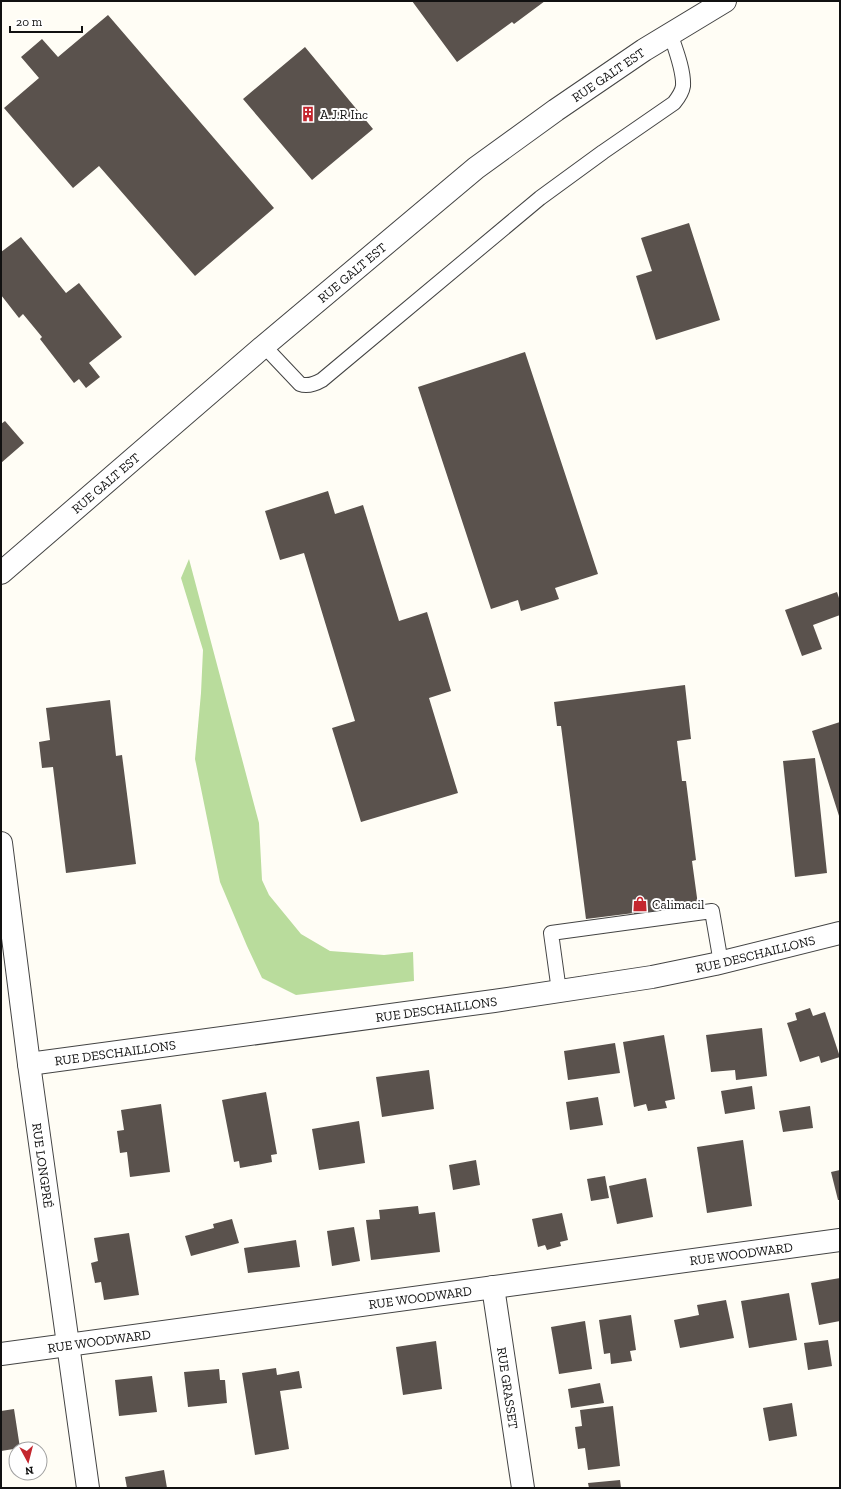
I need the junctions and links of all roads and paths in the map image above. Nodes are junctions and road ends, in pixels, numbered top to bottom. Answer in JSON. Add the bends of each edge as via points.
{"nodes":[{"id":1,"x":724,"y":1,"type":"edge"},
{"id":2,"x":670,"y":33,"type":"junction"},
{"id":3,"x":264,"y":346,"type":"junction"},
{"id":4,"x":1,"y":573,"type":"edge"},
{"id":5,"x":1,"y":843,"type":"edge"},
{"id":6,"x":840,"y":933,"type":"edge"},
{"id":7,"x":721,"y":963,"type":"junction"},
{"id":8,"x":559,"y":991,"type":"junction"},
{"id":9,"x":29,"y":1064,"type":"junction"},
{"id":10,"x":840,"y":1240,"type":"edge"},
{"id":11,"x":493,"y":1287,"type":"junction"},
{"id":12,"x":68,"y":1346,"type":"junction"},
{"id":13,"x":1,"y":1354,"type":"edge"},
{"id":14,"x":88,"y":1488,"type":"edge"},
{"id":15,"x":523,"y":1488,"type":"edge"}],
"edges":[{"from":1,"to":2,"type":"street","name":"RUE GALT EST"},
{"from":2,"to":3,"type":"street","name":"RUE GALT EST","via":[[476,168]]},
{"from":2,"to":3,"type":"lane","via":[[683,86],[674,104],[602,152],[540,198],[322,380],[313,385],[300,384]]},
{"from":3,"to":4,"type":"street","name":"RUE GALT EST"},
{"from":5,"to":9,"type":"street","name":"RUE LONGPRÉ"},
{"from":6,"to":7,"type":"street","name":"RUE DESCHAILLONS"},
{"from":7,"to":8,"type":"street","name":"RUE DESCHAILLONS","via":[[652,977]]},
{"from":7,"to":8,"type":"lane","via":[[712,912],[550,933]]},
{"from":8,"to":9,"type":"street","name":"RUE DESCHAILLONS"},
{"from":9,"to":12,"type":"street","name":"RUE LONGPRÉ"},
{"from":10,"to":11,"type":"street","name":"RUE WOODWARD"},
{"from":11,"to":12,"type":"street","name":"RUE WOODWARD"},
{"from":11,"to":15,"type":"street","name":"RUE GRASSET"},
{"from":12,"to":13,"type":"street","name":"RUE WOODWARD"},
{"from":12,"to":14,"type":"street","name":"RUE LONGPRÉ"}]}
